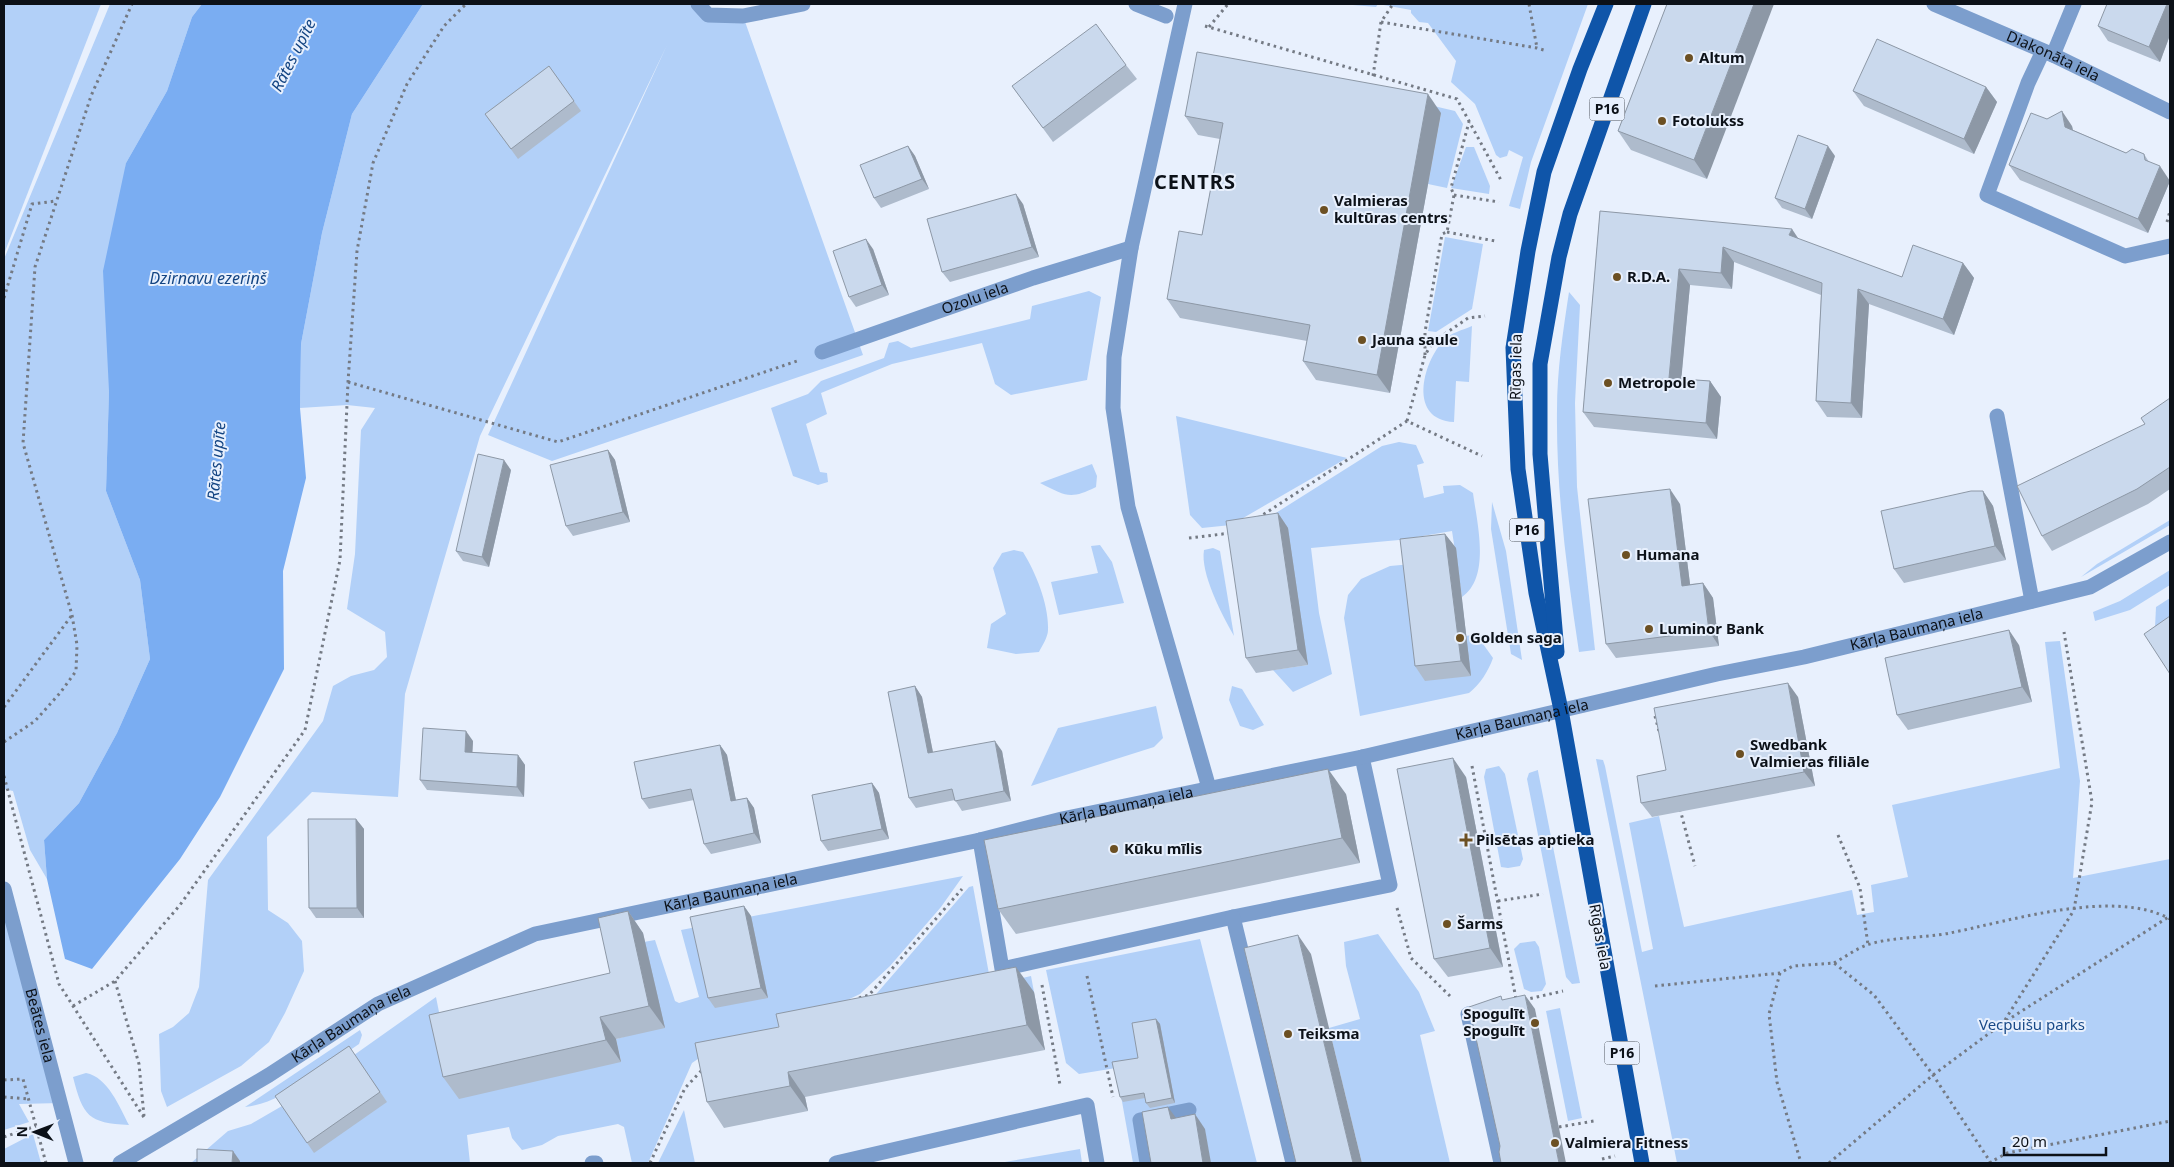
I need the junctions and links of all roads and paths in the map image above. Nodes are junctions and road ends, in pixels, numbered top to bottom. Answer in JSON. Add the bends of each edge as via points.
{"nodes":[{"id":1,"x":132,"y":4,"type":"edge"},
{"id":2,"x":466,"y":4,"type":"edge"},
{"id":3,"x":698,"y":4,"type":"edge"},
{"id":4,"x":803,"y":4,"type":"edge"},
{"id":5,"x":1136,"y":4,"type":"edge"},
{"id":6,"x":1185,"y":4,"type":"edge"},
{"id":7,"x":1228,"y":4,"type":"edge"},
{"id":8,"x":1393,"y":4,"type":"edge"},
{"id":9,"x":1528,"y":4,"type":"edge"},
{"id":10,"x":1606,"y":4,"type":"edge"},
{"id":11,"x":1644,"y":4,"type":"edge"},
{"id":12,"x":1934,"y":4,"type":"edge"},
{"id":13,"x":2074,"y":4,"type":"edge"},
{"id":14,"x":1166,"y":16,"type":"dead end"},
{"id":15,"x":1380,"y":22,"type":"junction"},
{"id":16,"x":1537,"y":48,"type":"junction"},
{"id":17,"x":1547,"y":51,"type":"dead end"},
{"id":18,"x":2048,"y":53,"type":"junction"},
{"id":19,"x":1373,"y":76,"type":"junction"},
{"id":20,"x":2170,"y":112,"type":"edge"},
{"id":21,"x":1469,"y":122,"type":"junction"},
{"id":22,"x":1502,"y":182,"type":"dead end"},
{"id":23,"x":1454,"y":195,"type":"junction"},
{"id":24,"x":56,"y":201,"type":"junction"},
{"id":25,"x":1499,"y":202,"type":"dead end"},
{"id":26,"x":1447,"y":232,"type":"junction"},
{"id":27,"x":1495,"y":242,"type":"dead end"},
{"id":28,"x":2170,"y":246,"type":"edge"},
{"id":29,"x":1131,"y":248,"type":"junction"},
{"id":30,"x":4,"y":298,"type":"edge"},
{"id":31,"x":1485,"y":316,"type":"dead end"},
{"id":32,"x":822,"y":352,"type":"joint"},
{"id":33,"x":1425,"y":355,"type":"junction"},
{"id":34,"x":348,"y":382,"type":"junction"},
{"id":35,"x":1997,"y":416,"type":"dead end"},
{"id":36,"x":1407,"y":421,"type":"junction"},
{"id":37,"x":1482,"y":456,"type":"dead end"},
{"id":38,"x":1252,"y":522,"type":"edge"},
{"id":39,"x":1235,"y":532,"type":"edge"},
{"id":40,"x":1189,"y":538,"type":"dead end"},
{"id":41,"x":2170,"y":542,"type":"edge"},
{"id":42,"x":2032,"y":601,"type":"junction"},
{"id":43,"x":72,"y":615,"type":"junction"},
{"id":44,"x":2064,"y":632,"type":"dead end"},
{"id":45,"x":4,"y":707,"type":"edge"},
{"id":46,"x":1561,"y":710,"type":"junction"},
{"id":47,"x":1655,"y":716,"type":"edge"},
{"id":48,"x":1660,"y":733,"type":"edge"},
{"id":49,"x":4,"y":742,"type":"edge"},
{"id":50,"x":1362,"y":757,"type":"junction"},
{"id":51,"x":1472,"y":766,"type":"dead end"},
{"id":52,"x":4,"y":776,"type":"edge"},
{"id":53,"x":1209,"y":788,"type":"junction"},
{"id":54,"x":1678,"y":802,"type":"edge"},
{"id":55,"x":1838,"y":835,"type":"dead end"},
{"id":56,"x":980,"y":840,"type":"junction"},
{"id":57,"x":1695,"y":866,"type":"dead end"},
{"id":58,"x":967,"y":884,"type":"dead end"},
{"id":59,"x":1390,"y":885,"type":"junction"},
{"id":60,"x":4,"y":889,"type":"edge"},
{"id":61,"x":1543,"y":894,"type":"dead end"},
{"id":62,"x":1498,"y":901,"type":"junction"},
{"id":63,"x":2074,"y":910,"type":"junction"},
{"id":64,"x":1233,"y":917,"type":"junction"},
{"id":65,"x":2169,"y":918,"type":"edge"},
{"id":66,"x":1868,"y":945,"type":"junction"},
{"id":67,"x":1082,"y":951,"type":"junction"},
{"id":68,"x":1038,"y":961,"type":"junction"},
{"id":69,"x":1834,"y":963,"type":"junction"},
{"id":70,"x":1780,"y":973,"type":"junction"},
{"id":71,"x":115,"y":980,"type":"junction"},
{"id":72,"x":1655,"y":986,"type":"dead end"},
{"id":73,"x":1563,"y":991,"type":"dead end"},
{"id":74,"x":851,"y":1002,"type":"edge"},
{"id":75,"x":73,"y":1006,"type":"junction"},
{"id":76,"x":1468,"y":1014,"type":"joint"},
{"id":77,"x":2003,"y":1023,"type":"junction"},
{"id":78,"x":704,"y":1068,"type":"edge"},
{"id":79,"x":1933,"y":1075,"type":"junction"},
{"id":80,"x":4,"y":1080,"type":"edge"},
{"id":81,"x":4,"y":1097,"type":"edge"},
{"id":82,"x":28,"y":1099,"type":"junction"},
{"id":83,"x":1115,"y":1105,"type":"dead end"},
{"id":84,"x":1065,"y":1110,"type":"junction"},
{"id":85,"x":1189,"y":1110,"type":"dead end"},
{"id":86,"x":144,"y":1117,"type":"junction"},
{"id":87,"x":1594,"y":1121,"type":"dead end"},
{"id":88,"x":2170,"y":1121,"type":"edge"},
{"id":89,"x":147,"y":1124,"type":"dead end"},
{"id":90,"x":36,"y":1126,"type":"junction"},
{"id":91,"x":1559,"y":1126,"type":"dead end"},
{"id":92,"x":4,"y":1137,"type":"edge"},
{"id":93,"x":1685,"y":1141,"type":"dead end"},
{"id":94,"x":1673,"y":1144,"type":"dead end"},
{"id":95,"x":1616,"y":1156,"type":"dead end"},
{"id":96,"x":1602,"y":1160,"type":"dead end"},
{"id":97,"x":46,"y":1163,"type":"edge"},
{"id":98,"x":76,"y":1163,"type":"edge"},
{"id":99,"x":120,"y":1163,"type":"edge"},
{"id":100,"x":650,"y":1163,"type":"edge"},
{"id":101,"x":836,"y":1163,"type":"edge"},
{"id":102,"x":1097,"y":1163,"type":"edge"},
{"id":103,"x":1147,"y":1163,"type":"edge"},
{"id":104,"x":1293,"y":1163,"type":"edge"},
{"id":105,"x":1501,"y":1163,"type":"edge"},
{"id":106,"x":1642,"y":1163,"type":"edge"},
{"id":107,"x":1801,"y":1163,"type":"edge"},
{"id":108,"x":1829,"y":1163,"type":"edge"},
{"id":109,"x":1990,"y":1163,"type":"edge"}],
"edges":[{"from":1,"to":24,"type":"path","via":[[91,96]]},
{"from":2,"to":34,"type":"path","via":[[444,26],[407,84],[373,163],[357,251]]},
{"from":3,"to":4,"type":"street","via":[[708,15],[743,16]]},
{"from":5,"to":14,"type":"street"},
{"from":6,"to":29,"type":"street"},
{"from":7,"to":19,"type":"path","via":[[1209,27]]},
{"from":8,"to":15,"type":"path"},
{"from":9,"to":16,"type":"path"},
{"from":10,"to":46,"type":"main road","name":"Rīgas iela","number":"P16","via":[[1544,172],[1513,348],[1518,469],[1536,593]]},
{"from":11,"to":46,"type":"main road","name":"Rīgas iela","number":"P16","via":[[1570,214],[1540,364],[1540,454]]},
{"from":12,"to":18,"type":"street","name":"Diakonāta iela"},
{"from":13,"to":18,"type":"street"},
{"from":15,"to":16,"type":"path"},
{"from":15,"to":19,"type":"path"},
{"from":16,"to":17,"type":"path"},
{"from":18,"to":20,"type":"street","name":"Diakonāta iela"},
{"from":18,"to":28,"type":"street","via":[[2028,83],[1987,195],[2125,256]]},
{"from":19,"to":21,"type":"path","via":[[1457,100]]},
{"from":21,"to":22,"type":"path"},
{"from":21,"to":23,"type":"path","via":[[1451,188]]},
{"from":23,"to":25,"type":"path"},
{"from":23,"to":26,"type":"path"},
{"from":24,"to":30,"type":"path","via":[[32,204]]},
{"from":24,"to":43,"type":"path","via":[[35,267],[23,443]]},
{"from":26,"to":27,"type":"path"},
{"from":26,"to":33,"type":"path","via":[[1442,234],[1425,332]]},
{"from":29,"to":32,"type":"street","name":"Ozolu iela","via":[[1033,278]]},
{"from":29,"to":53,"type":"street","via":[[1114,357],[1113,408],[1128,507]]},
{"from":31,"to":33,"type":"path","via":[[1468,318],[1432,342]]},
{"from":32,"to":34,"type":"path","via":[[558,442]]},
{"from":33,"to":36,"type":"path"},
{"from":34,"to":71,"type":"path","via":[[340,560],[306,730],[180,905]]},
{"from":35,"to":42,"type":"street"},
{"from":36,"to":37,"type":"path"},
{"from":36,"to":38,"type":"path"},
{"from":39,"to":40,"type":"path"},
{"from":41,"to":42,"type":"street","name":"Kārļa Baumaņa iela","via":[[2090,587]]},
{"from":42,"to":46,"type":"street","name":"Kārļa Baumaņa iela","via":[[1804,657]]},
{"from":43,"to":45,"type":"path"},
{"from":43,"to":49,"type":"path","via":[[77,645],[76,671],[35,721]]},
{"from":44,"to":63,"type":"path","via":[[2092,802]]},
{"from":46,"to":50,"type":"street","name":"Kārļa Baumaņa iela"},
{"from":46,"to":106,"type":"main road","name":"Rīgas iela","number":"P16"},
{"from":47,"to":48,"type":"path"},
{"from":50,"to":53,"type":"street","name":"Kārļa Baumaņa iela"},
{"from":50,"to":59,"type":"street"},
{"from":51,"to":62,"type":"path"},
{"from":52,"to":75,"type":"path","via":[[59,984]]},
{"from":53,"to":56,"type":"street","name":"Kārļa Baumaņa iela"},
{"from":54,"to":57,"type":"path"},
{"from":55,"to":66,"type":"path","via":[[1860,888]]},
{"from":56,"to":68,"type":"street","via":[[1002,969]]},
{"from":56,"to":99,"type":"street","name":"Kārļa Baumaņa iela","via":[[535,934],[378,1004],[269,1076]]},
{"from":58,"to":74,"type":"path","via":[[869,995]]},
{"from":59,"to":64,"type":"street"},
{"from":59,"to":76,"type":"path","via":[[1411,958]]},
{"from":60,"to":98,"type":"street","name":"Beātes iela"},
{"from":61,"to":62,"type":"path"},
{"from":62,"to":73,"type":"path","via":[[1517,1002]]},
{"from":63,"to":65,"type":"path","via":[[2139,908]]},
{"from":63,"to":66,"type":"path","via":[[2038,913],[1949,933]]},
{"from":63,"to":77,"type":"path"},
{"from":64,"to":67,"type":"street"},
{"from":64,"to":104,"type":"street"},
{"from":65,"to":77,"type":"path"},
{"from":66,"to":69,"type":"path"},
{"from":67,"to":68,"type":"street"},
{"from":67,"to":83,"type":"path"},
{"from":68,"to":84,"type":"path"},
{"from":69,"to":70,"type":"path","via":[[1793,966]]},
{"from":69,"to":79,"type":"path","via":[[1874,995]]},
{"from":70,"to":72,"type":"path"},
{"from":70,"to":107,"type":"path","via":[[1769,1014],[1777,1082]]},
{"from":71,"to":75,"type":"path"},
{"from":71,"to":86,"type":"path","via":[[139,1064]]},
{"from":75,"to":86,"type":"path"},
{"from":76,"to":105,"type":"street"},
{"from":77,"to":79,"type":"path"},
{"from":78,"to":100,"type":"path","via":[[685,1088]]},
{"from":79,"to":108,"type":"path"},
{"from":79,"to":109,"type":"path"},
{"from":80,"to":82,"type":"path","via":[[23,1079]]},
{"from":81,"to":82,"type":"path"},
{"from":82,"to":90,"type":"path"},
{"from":84,"to":101,"type":"street"},
{"from":84,"to":102,"type":"street","via":[[1087,1105]]},
{"from":85,"to":103,"type":"street","via":[[1140,1120]]},
{"from":86,"to":89,"type":"path"},
{"from":87,"to":91,"type":"path"},
{"from":88,"to":109,"type":"path","via":[[2007,1153]]},
{"from":90,"to":92,"type":"path"},
{"from":90,"to":97,"type":"path"},
{"from":93,"to":94,"type":"path"},
{"from":95,"to":96,"type":"path"}]}
